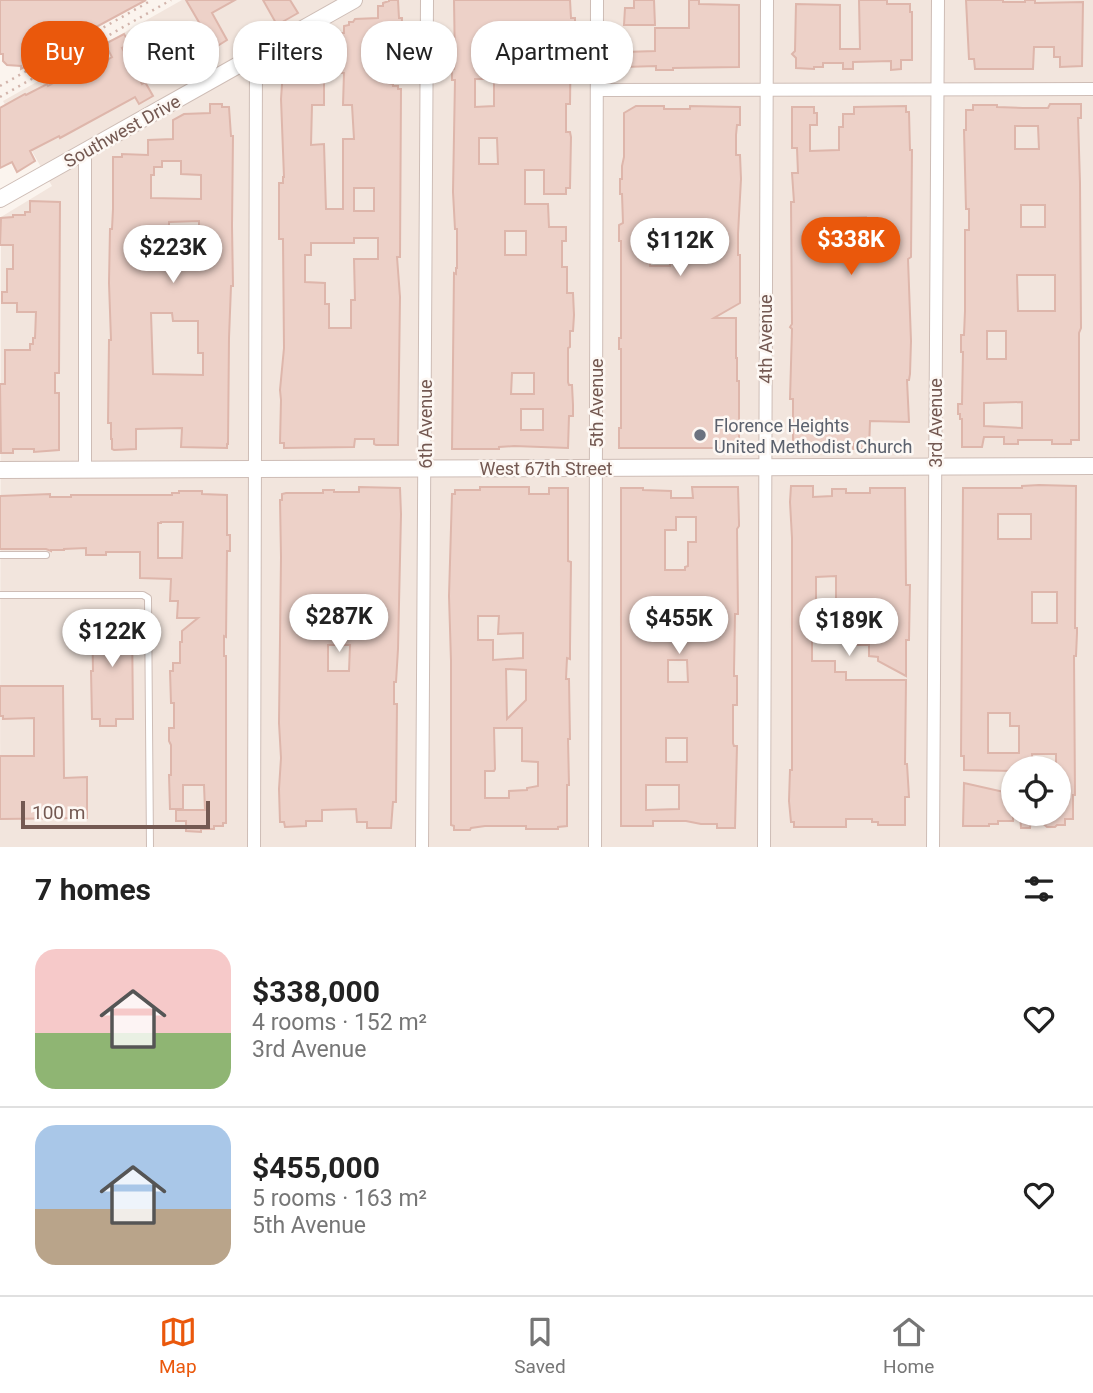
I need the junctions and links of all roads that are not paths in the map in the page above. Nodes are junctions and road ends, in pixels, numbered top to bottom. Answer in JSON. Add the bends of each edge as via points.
{"nodes":[{"id":1,"x":354,"y":0,"type":"edge"},
{"id":2,"x":427,"y":0,"type":"edge"},
{"id":3,"x":597,"y":0,"type":"edge"},
{"id":4,"x":767,"y":0,"type":"edge"},
{"id":5,"x":938,"y":0,"type":"edge"},
{"id":6,"x":318,"y":21,"type":"edge"},
{"id":7,"x":233,"y":69,"type":"edge"},
{"id":8,"x":257,"y":84,"type":"edge"},
{"id":9,"x":1093,"y":89,"type":"edge"},
{"id":10,"x":597,"y":90,"type":"junction"},
{"id":11,"x":767,"y":90,"type":"junction"},
{"id":12,"x":937,"y":90,"type":"junction"},
{"id":13,"x":85,"y":152,"type":"junction"},
{"id":14,"x":0,"y":198,"type":"edge"},
{"id":15,"x":1093,"y":466,"type":"edge"},
{"id":16,"x":764,"y":467,"type":"junction"},
{"id":17,"x":934,"y":467,"type":"junction"},
{"id":18,"x":425,"y":468,"type":"junction"},
{"id":19,"x":596,"y":468,"type":"junction"},
{"id":20,"x":256,"y":469,"type":"junction"},
{"id":21,"x":0,"y":470,"type":"edge"},
{"id":22,"x":85,"y":470,"type":"junction"},
{"id":23,"x":0,"y":555,"type":"edge"},
{"id":24,"x":47,"y":555,"type":"dead end"},
{"id":25,"x":0,"y":595,"type":"edge"},
{"id":26,"x":150,"y":847,"type":"edge"},
{"id":27,"x":254,"y":847,"type":"edge"},
{"id":28,"x":422,"y":847,"type":"edge"},
{"id":29,"x":595,"y":847,"type":"edge"},
{"id":30,"x":764,"y":847,"type":"edge"},
{"id":31,"x":933,"y":847,"type":"edge"}],
"edges":[{"from":1,"to":6,"type":"street","name":"Southwest Drive"},
{"from":2,"to":18,"type":"street","name":"6th Avenue"},
{"from":3,"to":10,"type":"street","name":"5th Avenue"},
{"from":4,"to":11,"type":"street","name":"4th Avenue"},
{"from":5,"to":12,"type":"street","name":"3rd Avenue"},
{"from":7,"to":13,"type":"street","name":"Southwest Drive"},
{"from":8,"to":20,"type":"street"},
{"from":9,"to":12,"type":"street"},
{"from":10,"to":11,"type":"street"},
{"from":10,"to":19,"type":"street","name":"5th Avenue"},
{"from":11,"to":12,"type":"street"},
{"from":11,"to":16,"type":"street","name":"4th Avenue"},
{"from":12,"to":17,"type":"street","name":"3rd Avenue"},
{"from":13,"to":14,"type":"street","name":"Southwest Drive"},
{"from":13,"to":22,"type":"street"},
{"from":15,"to":17,"type":"street","name":"West 67th Street"},
{"from":16,"to":17,"type":"street","name":"West 67th Street"},
{"from":16,"to":19,"type":"street","name":"West 67th Street"},
{"from":16,"to":30,"type":"street","name":"4th Avenue"},
{"from":17,"to":31,"type":"street","name":"3rd Avenue"},
{"from":18,"to":19,"type":"street","name":"West 67th Street"},
{"from":18,"to":20,"type":"street","name":"West 67th Street"},
{"from":18,"to":28,"type":"street","name":"6th Avenue"},
{"from":19,"to":29,"type":"street","name":"5th Avenue"},
{"from":20,"to":22,"type":"street","name":"West 67th Street"},
{"from":20,"to":27,"type":"street"},
{"from":21,"to":22,"type":"street","name":"West 67th Street"},
{"from":23,"to":24,"type":"lane"},
{"from":25,"to":26,"type":"lane","via":[[148,598]]}]}
